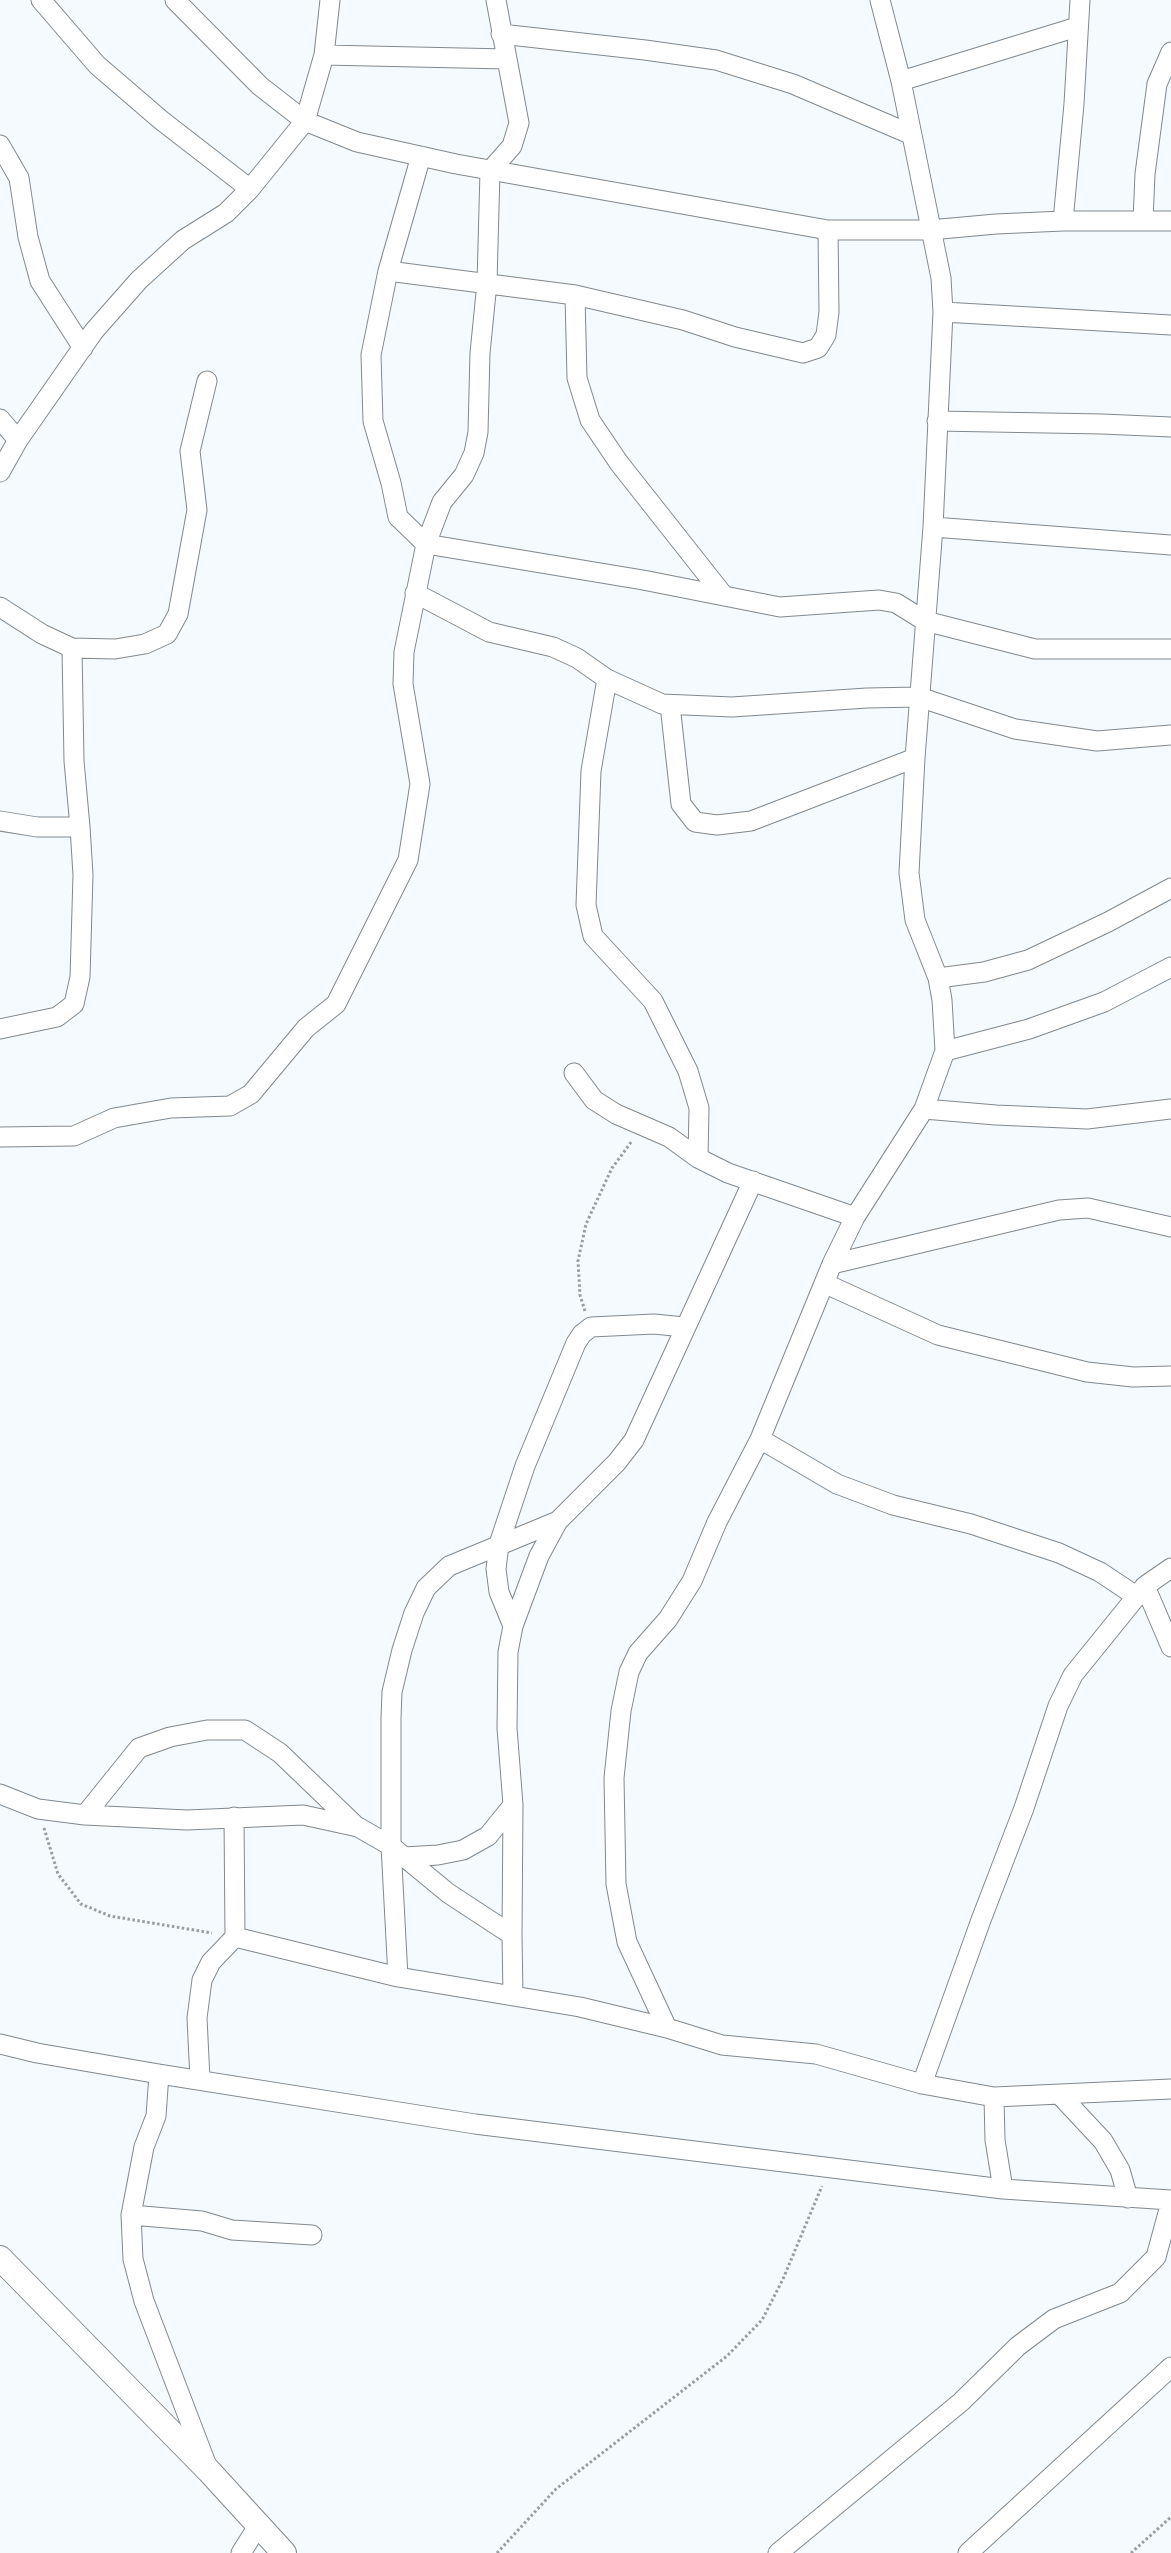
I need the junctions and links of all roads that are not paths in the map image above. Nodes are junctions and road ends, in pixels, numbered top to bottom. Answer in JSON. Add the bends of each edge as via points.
{"nodes":[{"id":1,"x":41,"y":0,"type":"edge"},
{"id":2,"x":175,"y":0,"type":"edge"},
{"id":3,"x":330,"y":0,"type":"edge"},
{"id":4,"x":496,"y":0,"type":"edge"},
{"id":5,"x":880,"y":0,"type":"edge"},
{"id":6,"x":1080,"y":0,"type":"edge"},
{"id":7,"x":1077,"y":28,"type":"junction"},
{"id":8,"x":501,"y":34,"type":"junction"},
{"id":9,"x":1171,"y":52,"type":"edge"},
{"id":10,"x":324,"y":55,"type":"junction"},
{"id":11,"x":507,"y":59,"type":"junction"},
{"id":12,"x":900,"y":81,"type":"junction"},
{"id":13,"x":305,"y":121,"type":"junction"},
{"id":14,"x":910,"y":134,"type":"junction"},
{"id":15,"x":0,"y":146,"type":"edge"},
{"id":16,"x":422,"y":156,"type":"junction"},
{"id":17,"x":490,"y":171,"type":"junction"},
{"id":18,"x":250,"y":189,"type":"junction"},
{"id":19,"x":1063,"y":221,"type":"junction"},
{"id":20,"x":1143,"y":221,"type":"junction"},
{"id":21,"x":1171,"y":221,"type":"edge"},
{"id":22,"x":828,"y":230,"type":"junction"},
{"id":23,"x":930,"y":230,"type":"junction"},
{"id":24,"x":388,"y":271,"type":"junction"},
{"id":25,"x":487,"y":283,"type":"junction"},
{"id":26,"x":574,"y":295,"type":"junction"},
{"id":27,"x":943,"y":312,"type":"junction"},
{"id":28,"x":1171,"y":325,"type":"edge"},
{"id":29,"x":83,"y":348,"type":"junction"},
{"id":30,"x":207,"y":381,"type":"dead end"},
{"id":31,"x":0,"y":419,"type":"edge"},
{"id":32,"x":937,"y":421,"type":"junction"},
{"id":33,"x":1171,"y":427,"type":"edge"},
{"id":34,"x":18,"y":440,"type":"junction"},
{"id":35,"x":0,"y":472,"type":"edge"},
{"id":36,"x":933,"y":527,"type":"junction"},
{"id":37,"x":426,"y":544,"type":"junction"},
{"id":38,"x":1171,"y":545,"type":"edge"},
{"id":39,"x":415,"y":593,"type":"junction"},
{"id":40,"x":724,"y":596,"type":"junction"},
{"id":41,"x":0,"y":607,"type":"edge"},
{"id":42,"x":925,"y":621,"type":"junction"},
{"id":43,"x":72,"y":648,"type":"junction"},
{"id":44,"x":1171,"y":649,"type":"edge"},
{"id":45,"x":607,"y":679,"type":"junction"},
{"id":46,"x":919,"y":697,"type":"junction"},
{"id":47,"x":670,"y":705,"type":"junction"},
{"id":48,"x":1171,"y":735,"type":"edge"},
{"id":49,"x":915,"y":758,"type":"junction"},
{"id":50,"x":0,"y":821,"type":"edge"},
{"id":51,"x":80,"y":827,"type":"junction"},
{"id":52,"x":1171,"y":888,"type":"edge"},
{"id":53,"x":1171,"y":968,"type":"edge"},
{"id":54,"x":938,"y":978,"type":"junction"},
{"id":55,"x":0,"y":1029,"type":"edge"},
{"id":56,"x":945,"y":1052,"type":"junction"},
{"id":57,"x":574,"y":1073,"type":"dead end"},
{"id":58,"x":924,"y":1109,"type":"junction"},
{"id":59,"x":1171,"y":1109,"type":"edge"},
{"id":60,"x":0,"y":1137,"type":"edge"},
{"id":61,"x":698,"y":1158,"type":"junction"},
{"id":62,"x":753,"y":1181,"type":"junction"},
{"id":63,"x":855,"y":1217,"type":"junction"},
{"id":64,"x":1171,"y":1227,"type":"edge"},
{"id":65,"x":832,"y":1264,"type":"junction"},
{"id":66,"x":826,"y":1284,"type":"junction"},
{"id":67,"x":684,"y":1327,"type":"junction"},
{"id":68,"x":1171,"y":1376,"type":"edge"},
{"id":69,"x":760,"y":1439,"type":"junction"},
{"id":70,"x":558,"y":1521,"type":"junction"},
{"id":71,"x":499,"y":1544,"type":"junction"},
{"id":72,"x":1171,"y":1568,"type":"edge"},
{"id":73,"x":1141,"y":1591,"type":"junction"},
{"id":74,"x":513,"y":1626,"type":"junction"},
{"id":75,"x":1171,"y":1647,"type":"edge"},
{"id":76,"x":0,"y":1794,"type":"edge"},
{"id":77,"x":513,"y":1806,"type":"junction"},
{"id":78,"x":85,"y":1816,"type":"junction"},
{"id":79,"x":234,"y":1817,"type":"junction"},
{"id":80,"x":358,"y":1827,"type":"junction"},
{"id":81,"x":397,"y":1852,"type":"junction"},
{"id":82,"x":512,"y":1935,"type":"junction"},
{"id":83,"x":235,"y":1937,"type":"junction"},
{"id":84,"x":398,"y":1977,"type":"junction"},
{"id":85,"x":513,"y":1996,"type":"junction"},
{"id":86,"x":667,"y":2028,"type":"junction"},
{"id":87,"x":0,"y":2044,"type":"edge"},
{"id":88,"x":159,"y":2074,"type":"junction"},
{"id":89,"x":200,"y":2079,"type":"junction"},
{"id":90,"x":922,"y":2084,"type":"junction"},
{"id":91,"x":1171,"y":2089,"type":"edge"},
{"id":92,"x":1060,"y":2095,"type":"junction"},
{"id":93,"x":994,"y":2097,"type":"junction"},
{"id":94,"x":1003,"y":2189,"type":"junction"},
{"id":95,"x":1128,"y":2198,"type":"junction"},
{"id":96,"x":1171,"y":2201,"type":"edge"},
{"id":97,"x":131,"y":2216,"type":"junction"},
{"id":98,"x":312,"y":2235,"type":"dead end"},
{"id":99,"x":0,"y":2258,"type":"edge"},
{"id":100,"x":1171,"y":2367,"type":"edge"},
{"id":101,"x":208,"y":2471,"type":"junction"},
{"id":102,"x":258,"y":2526,"type":"junction"},
{"id":103,"x":241,"y":2553,"type":"edge"},
{"id":104,"x":284,"y":2553,"type":"edge"},
{"id":105,"x":778,"y":2553,"type":"edge"},
{"id":106,"x":968,"y":2553,"type":"edge"}],
"edges":[{"from":1,"to":18,"type":"street","via":[[97,65]]},
{"from":2,"to":13,"type":"street","via":[[260,86]]},
{"from":3,"to":10,"type":"street"},
{"from":4,"to":8,"type":"street"},
{"from":5,"to":12,"type":"street"},
{"from":6,"to":7,"type":"street"},
{"from":7,"to":12,"type":"street"},
{"from":7,"to":19,"type":"street","via":[[1074,104]]},
{"from":8,"to":11,"type":"street"},
{"from":8,"to":14,"type":"street","via":[[716,60],[793,84]]},
{"from":9,"to":20,"type":"street","via":[[1157,84]]},
{"from":10,"to":11,"type":"street"},
{"from":10,"to":13,"type":"street"},
{"from":11,"to":17,"type":"street","via":[[519,123],[512,146]]},
{"from":12,"to":14,"type":"street"},
{"from":13,"to":16,"type":"street","via":[[357,142]]},
{"from":13,"to":18,"type":"street"},
{"from":14,"to":23,"type":"street"},
{"from":15,"to":29,"type":"street","via":[[19,178],[28,238],[40,281]]},
{"from":16,"to":17,"type":"street"},
{"from":16,"to":24,"type":"street"},
{"from":17,"to":22,"type":"street"},
{"from":17,"to":25,"type":"street"},
{"from":18,"to":29,"type":"street","via":[[226,213],[183,240],[139,280]]},
{"from":19,"to":20,"type":"street"},
{"from":19,"to":23,"type":"street"},
{"from":20,"to":21,"type":"street"},
{"from":22,"to":23,"type":"street"},
{"from":22,"to":26,"type":"street","via":[[829,312],[826,335],[818,348],[803,353],[735,337],[683,320]]},
{"from":23,"to":27,"type":"street","via":[[942,278]]},
{"from":24,"to":25,"type":"street"},
{"from":24,"to":37,"type":"street","via":[[371,355],[373,421],[398,517]]},
{"from":25,"to":26,"type":"street"},
{"from":25,"to":37,"type":"street","via":[[474,453],[464,475],[442,502]]},
{"from":26,"to":40,"type":"street","via":[[577,378],[590,420],[618,463]]},
{"from":27,"to":28,"type":"street"},
{"from":27,"to":32,"type":"street"},
{"from":29,"to":34,"type":"street"},
{"from":30,"to":43,"type":"street","via":[[190,451],[197,510],[178,614],[167,634],[145,644],[115,649]]},
{"from":31,"to":34,"type":"street"},
{"from":32,"to":33,"type":"street"},
{"from":32,"to":36,"type":"street"},
{"from":34,"to":35,"type":"street"},
{"from":36,"to":38,"type":"street"},
{"from":36,"to":42,"type":"street"},
{"from":37,"to":39,"type":"street"},
{"from":37,"to":40,"type":"street"},
{"from":39,"to":45,"type":"street","via":[[489,632],[577,658]]},
{"from":39,"to":60,"type":"street","via":[[404,652],[404,684],[420,784],[408,860],[336,1004],[306,1028],[252,1094],[230,1106],[171,1108],[114,1118],[74,1136]]},
{"from":40,"to":42,"type":"street","via":[[780,607],[879,600],[896,603]]},
{"from":41,"to":43,"type":"street","via":[[42,634]]},
{"from":42,"to":44,"type":"street","via":[[1035,648]]},
{"from":42,"to":46,"type":"street"},
{"from":43,"to":51,"type":"street","via":[[74,761]]},
{"from":45,"to":47,"type":"street"},
{"from":45,"to":61,"type":"street","via":[[591,772],[586,905],[593,936],[653,1001],[688,1071],[699,1108]]},
{"from":46,"to":47,"type":"street","via":[[732,707]]},
{"from":46,"to":48,"type":"street","via":[[1015,729],[1098,741]]},
{"from":46,"to":49,"type":"street"},
{"from":47,"to":49,"type":"street","via":[[681,804],[695,822],[717,825],[751,821]]},
{"from":49,"to":54,"type":"street","via":[[909,873],[915,920]]},
{"from":50,"to":51,"type":"street","via":[[37,827]]},
{"from":51,"to":55,"type":"street","via":[[83,875],[80,977],[74,1004],[57,1017]]},
{"from":52,"to":54,"type":"street","via":[[1028,960],[984,972]]},
{"from":53,"to":56,"type":"street","via":[[1104,1002],[1029,1029]]},
{"from":54,"to":56,"type":"street"},
{"from":56,"to":58,"type":"street"},
{"from":57,"to":61,"type":"street","via":[[594,1100],[616,1114],[669,1137]]},
{"from":58,"to":59,"type":"street","via":[[1087,1119]]},
{"from":58,"to":63,"type":"street"},
{"from":61,"to":62,"type":"street"},
{"from":62,"to":63,"type":"street"},
{"from":62,"to":67,"type":"street"},
{"from":63,"to":65,"type":"street"},
{"from":64,"to":65,"type":"street","via":[[1088,1208],[1059,1210]]},
{"from":65,"to":66,"type":"street"},
{"from":66,"to":68,"type":"street","via":[[938,1335],[1087,1372],[1133,1377]]},
{"from":66,"to":69,"type":"street"},
{"from":67,"to":70,"type":"street","via":[[634,1440],[617,1462]]},
{"from":67,"to":71,"type":"street","via":[[654,1324],[591,1327],[582,1334],[524,1466]]},
{"from":69,"to":73,"type":"street","via":[[837,1484],[893,1505],[970,1524],[1059,1553]]},
{"from":69,"to":86,"type":"street","via":[[692,1581],[668,1619],[638,1653],[629,1672],[621,1711],[614,1778],[616,1884],[627,1942]]},
{"from":70,"to":71,"type":"street"},
{"from":70,"to":74,"type":"street","via":[[539,1556]]},
{"from":71,"to":74,"type":"street","via":[[496,1569],[499,1592]]},
{"from":71,"to":81,"type":"street","via":[[449,1566],[426,1588],[414,1613],[392,1692]]},
{"from":72,"to":73,"type":"street"},
{"from":73,"to":75,"type":"street"},
{"from":73,"to":90,"type":"street","via":[[1073,1675],[1058,1706],[1024,1808]]},
{"from":74,"to":77,"type":"street","via":[[508,1652],[507,1728]]},
{"from":76,"to":78,"type":"street","via":[[38,1810]]},
{"from":77,"to":81,"type":"street","via":[[488,1836],[463,1850],[438,1855]]},
{"from":77,"to":82,"type":"street"},
{"from":78,"to":79,"type":"street","via":[[186,1820]]},
{"from":78,"to":80,"type":"street","via":[[139,1748],[170,1736],[207,1730],[245,1730],[280,1753]]},
{"from":79,"to":80,"type":"street","via":[[303,1815]]},
{"from":79,"to":83,"type":"street"},
{"from":80,"to":81,"type":"street"},
{"from":81,"to":82,"type":"street","via":[[448,1893]]},
{"from":81,"to":84,"type":"street"},
{"from":82,"to":85,"type":"street"},
{"from":83,"to":84,"type":"street"},
{"from":83,"to":89,"type":"street","via":[[211,1962],[202,1980],[198,2018]]},
{"from":84,"to":85,"type":"street"},
{"from":85,"to":86,"type":"street"},
{"from":86,"to":90,"type":"street","via":[[722,2045],[816,2054]]},
{"from":87,"to":88,"type":"street"},
{"from":88,"to":89,"type":"street"},
{"from":88,"to":97,"type":"street","via":[[156,2116],[144,2147]]},
{"from":89,"to":94,"type":"street","via":[[475,2124]]},
{"from":90,"to":93,"type":"street"},
{"from":91,"to":92,"type":"street"},
{"from":92,"to":93,"type":"street"},
{"from":92,"to":95,"type":"street","via":[[1103,2141],[1120,2170]]},
{"from":93,"to":94,"type":"street","via":[[995,2140]]},
{"from":94,"to":95,"type":"street"},
{"from":95,"to":96,"type":"street"},
{"from":96,"to":105,"type":"street","via":[[1156,2257],[1120,2292],[1054,2319],[1018,2346],[961,2402]]},
{"from":97,"to":98,"type":"street","via":[[202,2221],[232,2230]]},
{"from":97,"to":101,"type":"street","via":[[132,2259],[144,2301]]},
{"from":99,"to":101,"type":"street"},
{"from":100,"to":106,"type":"street"},
{"from":101,"to":102,"type":"street"},
{"from":102,"to":103,"type":"street"},
{"from":102,"to":104,"type":"street"}]}
